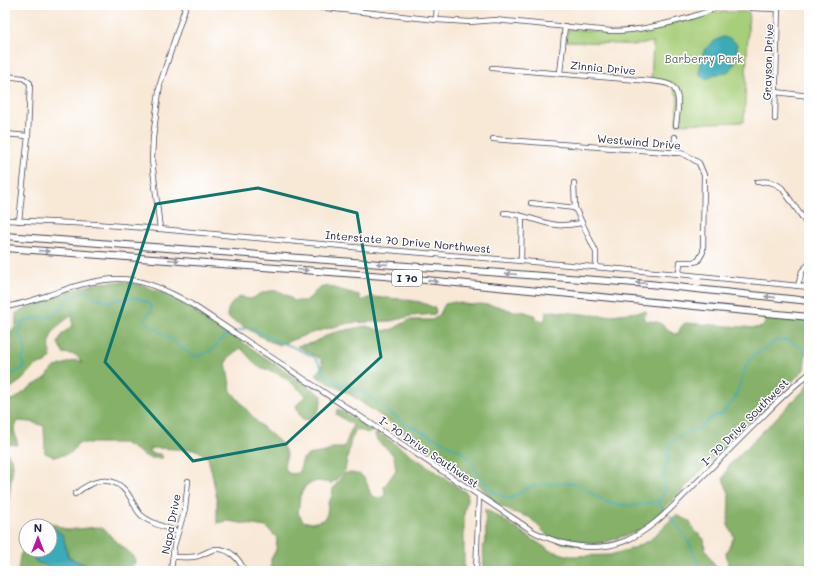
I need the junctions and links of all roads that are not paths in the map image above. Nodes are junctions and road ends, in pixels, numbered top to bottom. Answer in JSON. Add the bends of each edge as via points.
{"nodes":[{"id":1,"x":186,"y":5,"type":"edge"},
{"id":2,"x":308,"y":5,"type":"edge"},
{"id":3,"x":437,"y":5,"type":"edge"},
{"id":4,"x":720,"y":5,"type":"edge"},
{"id":5,"x":778,"y":7,"type":"edge"},
{"id":6,"x":751,"y":8,"type":"dead end"},
{"id":7,"x":436,"y":20,"type":"junction"},
{"id":8,"x":565,"y":26,"type":"junction"},
{"id":9,"x":492,"y":68,"type":"dead end"},
{"id":10,"x":560,"y":73,"type":"junction"},
{"id":11,"x":5,"y":76,"type":"edge"},
{"id":12,"x":776,"y":92,"type":"junction"},
{"id":13,"x":809,"y":96,"type":"edge"},
{"id":14,"x":775,"y":119,"type":"dead end"},
{"id":15,"x":676,"y":125,"type":"dead end"},
{"id":16,"x":5,"y":134,"type":"edge"},
{"id":17,"x":28,"y":136,"type":"junction"},
{"id":18,"x":675,"y":137,"type":"dead end"},
{"id":19,"x":493,"y":139,"type":"dead end"},
{"id":20,"x":674,"y":153,"type":"junction"},
{"id":21,"x":757,"y":182,"type":"dead end"},
{"id":22,"x":574,"y":183,"type":"dead end"},
{"id":23,"x":531,"y":203,"type":"dead end"},
{"id":24,"x":575,"y":208,"type":"junction"},
{"id":25,"x":504,"y":213,"type":"dead end"},
{"id":26,"x":522,"y":216,"type":"junction"},
{"id":27,"x":5,"y":220,"type":"edge"},
{"id":28,"x":19,"y":222,"type":"junction"},
{"id":29,"x":582,"y":223,"type":"junction"},
{"id":30,"x":809,"y":227,"type":"edge"},
{"id":31,"x":160,"y":229,"type":"junction"},
{"id":32,"x":5,"y":236,"type":"edge"},
{"id":33,"x":5,"y":248,"type":"edge"},
{"id":34,"x":521,"y":260,"type":"junction"},
{"id":35,"x":809,"y":264,"type":"edge"},
{"id":36,"x":596,"y":267,"type":"junction"},
{"id":37,"x":679,"y":274,"type":"junction"},
{"id":38,"x":798,"y":286,"type":"junction"},
{"id":39,"x":809,"y":287,"type":"edge"},
{"id":40,"x":809,"y":301,"type":"edge"},
{"id":41,"x":5,"y":307,"type":"edge"},
{"id":42,"x":809,"y":317,"type":"edge"},
{"id":43,"x":809,"y":374,"type":"edge"},
{"id":44,"x":188,"y":481,"type":"dead end"},
{"id":45,"x":75,"y":494,"type":"dead end"},
{"id":46,"x":479,"y":496,"type":"junction"},
{"id":47,"x":178,"y":532,"type":"junction"},
{"id":48,"x":173,"y":557,"type":"junction"},
{"id":49,"x":171,"y":571,"type":"edge"},
{"id":50,"x":244,"y":571,"type":"edge"},
{"id":51,"x":476,"y":571,"type":"edge"}],
"edges":[{"from":1,"to":31,"type":"street","via":[[160,84],[153,138],[152,160]]},
{"from":2,"to":7,"type":"street"},
{"from":3,"to":7,"type":"street"},
{"from":4,"to":8,"type":"street","via":[[703,13],[629,31]]},
{"from":5,"to":6,"type":"street"},
{"from":5,"to":12,"type":"street","name":"Grayson Drive"},
{"from":7,"to":8,"type":"street","via":[[495,20]]},
{"from":8,"to":10,"type":"street"},
{"from":9,"to":10,"type":"street","name":"Zinnia Drive"},
{"from":10,"to":15,"type":"street","name":"Zinnia Drive","via":[[651,81],[672,86],[678,97]]},
{"from":11,"to":17,"type":"street","via":[[23,78],[30,83]]},
{"from":12,"to":13,"type":"street"},
{"from":12,"to":14,"type":"street","name":"Grayson Drive"},
{"from":16,"to":17,"type":"street"},
{"from":17,"to":28,"type":"street"},
{"from":18,"to":20,"type":"street"},
{"from":19,"to":20,"type":"street","name":"Westwind Drive"},
{"from":20,"to":37,"type":"street","name":"Westwind Drive","via":[[686,155],[699,163],[704,176],[703,252],[698,261],[680,262]]},
{"from":21,"to":30,"type":"street","via":[[770,181],[782,188]]},
{"from":22,"to":24,"type":"street"},
{"from":23,"to":24,"type":"street"},
{"from":24,"to":29,"type":"street"},
{"from":25,"to":26,"type":"street"},
{"from":26,"to":29,"type":"street","via":[[557,225]]},
{"from":26,"to":34,"type":"street"},
{"from":27,"to":28,"type":"street","name":"Interstate 70 Drive Northwest"},
{"from":28,"to":31,"type":"street","name":"Interstate 70 Drive Northwest"},
{"from":29,"to":36,"type":"street","via":[[596,252]]},
{"from":31,"to":34,"type":"street","name":"Interstate 70 Drive Northwest"},
{"from":40,"to":32,"type":"highway","number":"I 70","one_way":true,"via":[[648,284]]},
{"from":33,"to":42,"type":"highway","number":"I 70","one_way":true,"via":[[384,276]]},
{"from":34,"to":36,"type":"street","name":"Interstate 70 Drive Northwest"},
{"from":35,"to":38,"type":"street","via":[[802,271]]},
{"from":36,"to":37,"type":"street","name":"Interstate 70 Drive Northwest"},
{"from":37,"to":38,"type":"street","name":"Interstate 70 Drive Northwest"},
{"from":38,"to":39,"type":"street","name":"Interstate 70 Drive Northwest"},
{"from":41,"to":46,"type":"street","name":"I- 70 Drive Southwest","via":[[88,282],[114,278],[149,283],[168,290]]},
{"from":43,"to":46,"type":"street","name":"I- 70 Drive Southwest","via":[[650,527],[624,541],[591,547],[552,541]]},
{"from":44,"to":47,"type":"street","name":"Napa Drive","via":[[185,509]]},
{"from":45,"to":47,"type":"street","via":[[84,486],[95,482],[104,480],[115,483],[124,488],[140,514]]},
{"from":46,"to":51,"type":"street"},
{"from":47,"to":48,"type":"street","name":"Napa Drive"},
{"from":48,"to":49,"type":"street","name":"Napa Drive"},
{"from":48,"to":50,"type":"street","via":[[197,556],[216,549],[223,550],[235,557]]}]}
